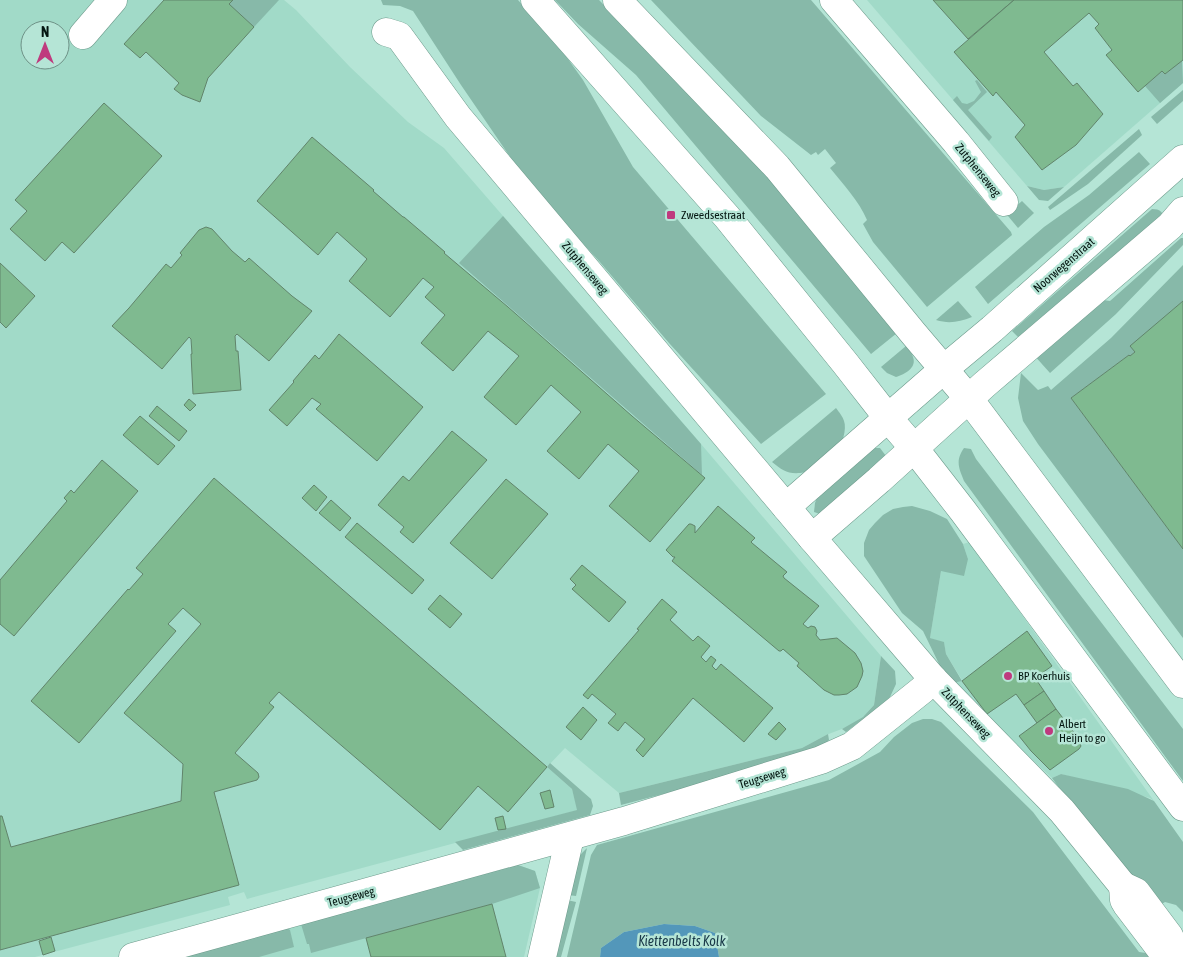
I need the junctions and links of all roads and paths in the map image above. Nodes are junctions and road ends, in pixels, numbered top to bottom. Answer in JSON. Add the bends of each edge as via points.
{"nodes":[{"id":1,"x":113,"y":0,"type":"edge"},
{"id":2,"x":535,"y":0,"type":"edge"},
{"id":3,"x":617,"y":0,"type":"edge"},
{"id":4,"x":834,"y":0,"type":"edge"},
{"id":5,"x":386,"y":32,"type":"dead end"},
{"id":6,"x":83,"y":35,"type":"dead end"},
{"id":7,"x":1182,"y":162,"type":"edge"},
{"id":8,"x":1004,"y":202,"type":"dead end"},
{"id":9,"x":1183,"y":212,"type":"edge"},
{"id":10,"x":944,"y":369,"type":"junction"},
{"id":11,"x":969,"y":399,"type":"junction"},
{"id":12,"x":888,"y":418,"type":"junction"},
{"id":13,"x":914,"y":448,"type":"junction"},
{"id":14,"x":786,"y":507,"type":"junction"},
{"id":15,"x":812,"y":538,"type":"junction"},
{"id":16,"x":933,"y":679,"type":"junction"},
{"id":17,"x":1183,"y":684,"type":"edge"},
{"id":18,"x":1183,"y":807,"type":"edge"},
{"id":19,"x":570,"y":837,"type":"junction"},
{"id":20,"x":1173,"y":955,"type":"edge"},
{"id":21,"x":133,"y":957,"type":"edge"},
{"id":22,"x":542,"y":957,"type":"edge"}],
"edges":[{"from":1,"to":6,"type":"street"},
{"from":2,"to":12,"type":"street","via":[[726,217]]},
{"from":3,"to":10,"type":"street","via":[[777,167]]},
{"from":4,"to":8,"type":"street","name":"Zutphenseweg"},
{"from":5,"to":14,"type":"street","name":"Zutphenseweg","via":[[399,36],[458,117]]},
{"from":7,"to":10,"type":"street","name":"Noorwegenstraat"},
{"from":9,"to":11,"type":"street"},
{"from":10,"to":11,"type":"street"},
{"from":10,"to":12,"type":"street"},
{"from":11,"to":13,"type":"street"},
{"from":11,"to":17,"type":"street"},
{"from":12,"to":13,"type":"street"},
{"from":12,"to":14,"type":"street"},
{"from":13,"to":15,"type":"street"},
{"from":13,"to":18,"type":"street"},
{"from":14,"to":15,"type":"street","name":"Zutphenseweg"},
{"from":15,"to":16,"type":"street","name":"Zutphenseweg"},
{"from":16,"to":19,"type":"street","name":"Teugseweg","via":[[852,746],[821,760]]},
{"from":16,"to":20,"type":"street","name":"Zutphenseweg","via":[[1062,811],[1130,896],[1162,951]]},
{"from":19,"to":21,"type":"street","name":"Teugseweg"},
{"from":19,"to":22,"type":"street"}]}
